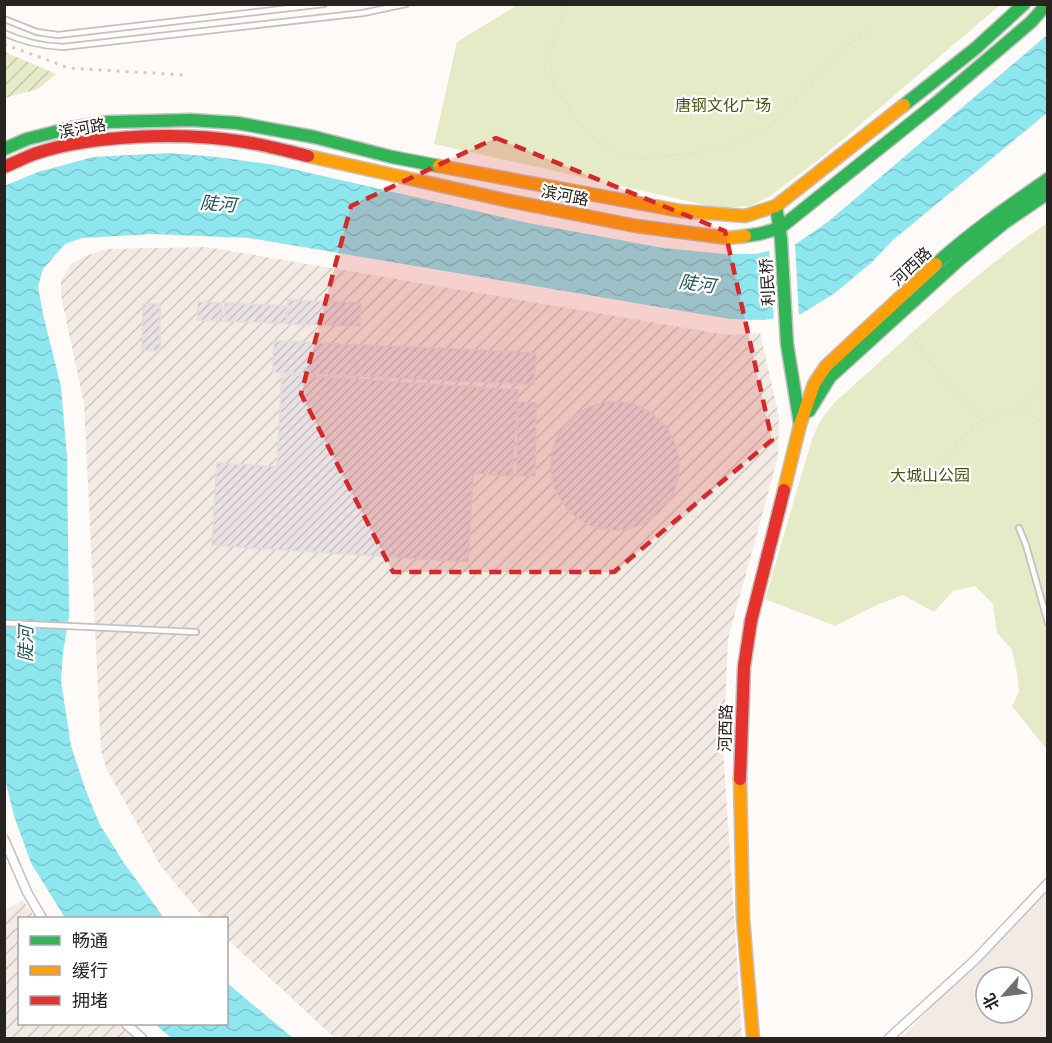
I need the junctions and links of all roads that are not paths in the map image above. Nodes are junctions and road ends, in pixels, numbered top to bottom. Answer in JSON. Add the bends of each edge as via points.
{"nodes":[{"id":1,"x":324,"y":4,"type":"edge"},
{"id":2,"x":406,"y":4,"type":"edge"},
{"id":3,"x":1024,"y":4,"type":"edge"},
{"id":4,"x":1047,"y":4,"type":"edge"},
{"id":5,"x":4,"y":19,"type":"edge"},
{"id":6,"x":4,"y":33,"type":"edge"},
{"id":7,"x":4,"y":149,"type":"edge"},
{"id":8,"x":4,"y":167,"type":"edge"},
{"id":9,"x":1047,"y":179,"type":"edge"},
{"id":10,"x":1047,"y":193,"type":"edge"},
{"id":11,"x":776,"y":206,"type":"junction"},
{"id":12,"x":781,"y":234,"type":"junction"},
{"id":13,"x":800,"y":425,"type":"junction"},
{"id":14,"x":1019,"y":528,"type":"dead end"},
{"id":15,"x":4,"y":623,"type":"edge"},
{"id":16,"x":1047,"y":623,"type":"edge"},
{"id":17,"x":196,"y":632,"type":"dead end"},
{"id":18,"x":4,"y":839,"type":"edge"},
{"id":19,"x":1047,"y":883,"type":"edge"},
{"id":20,"x":41,"y":917,"type":"edge"},
{"id":21,"x":128,"y":1025,"type":"edge"},
{"id":22,"x":142,"y":1038,"type":"edge"},
{"id":23,"x":753,"y":1038,"type":"edge"},
{"id":24,"x":889,"y":1038,"type":"edge"}],
"edges":[{"from":1,"to":5,"type":"lane","via":[[58,35],[37,32]]},
{"from":2,"to":6,"type":"lane","via":[[363,13],[63,47]]},
{"from":3,"to":11,"type":"main road","name":"滨河路","via":[[976,48]]},
{"from":4,"to":12,"type":"main road","name":"滨河路","via":[[1031,22]]},
{"from":7,"to":11,"type":"main road","name":"滨河路","via":[[27,139],[109,122],[237,123],[392,157],[681,211],[744,216]]},
{"from":8,"to":12,"type":"main road","name":"滨河路","via":[[34,154],[76,144],[181,136],[245,142],[636,226],[728,238]]},
{"from":9,"to":13,"type":"main road","name":"河西路","via":[[957,245],[826,366],[814,384]]},
{"from":10,"to":13,"type":"main road","name":"河西路","via":[[960,259],[830,377]]},
{"from":11,"to":12,"type":"main road","name":"利民桥"},
{"from":12,"to":13,"type":"main road","name":"利民桥","via":[[787,344]]},
{"from":13,"to":23,"type":"main road","name":"河西路","via":[[751,621],[744,667],[740,783],[743,918]]},
{"from":14,"to":16,"type":"lane"},
{"from":15,"to":17,"type":"lane"},
{"from":18,"to":20,"type":"street"},
{"from":19,"to":24,"type":"street","via":[[975,960]]},
{"from":21,"to":22,"type":"street"}]}
